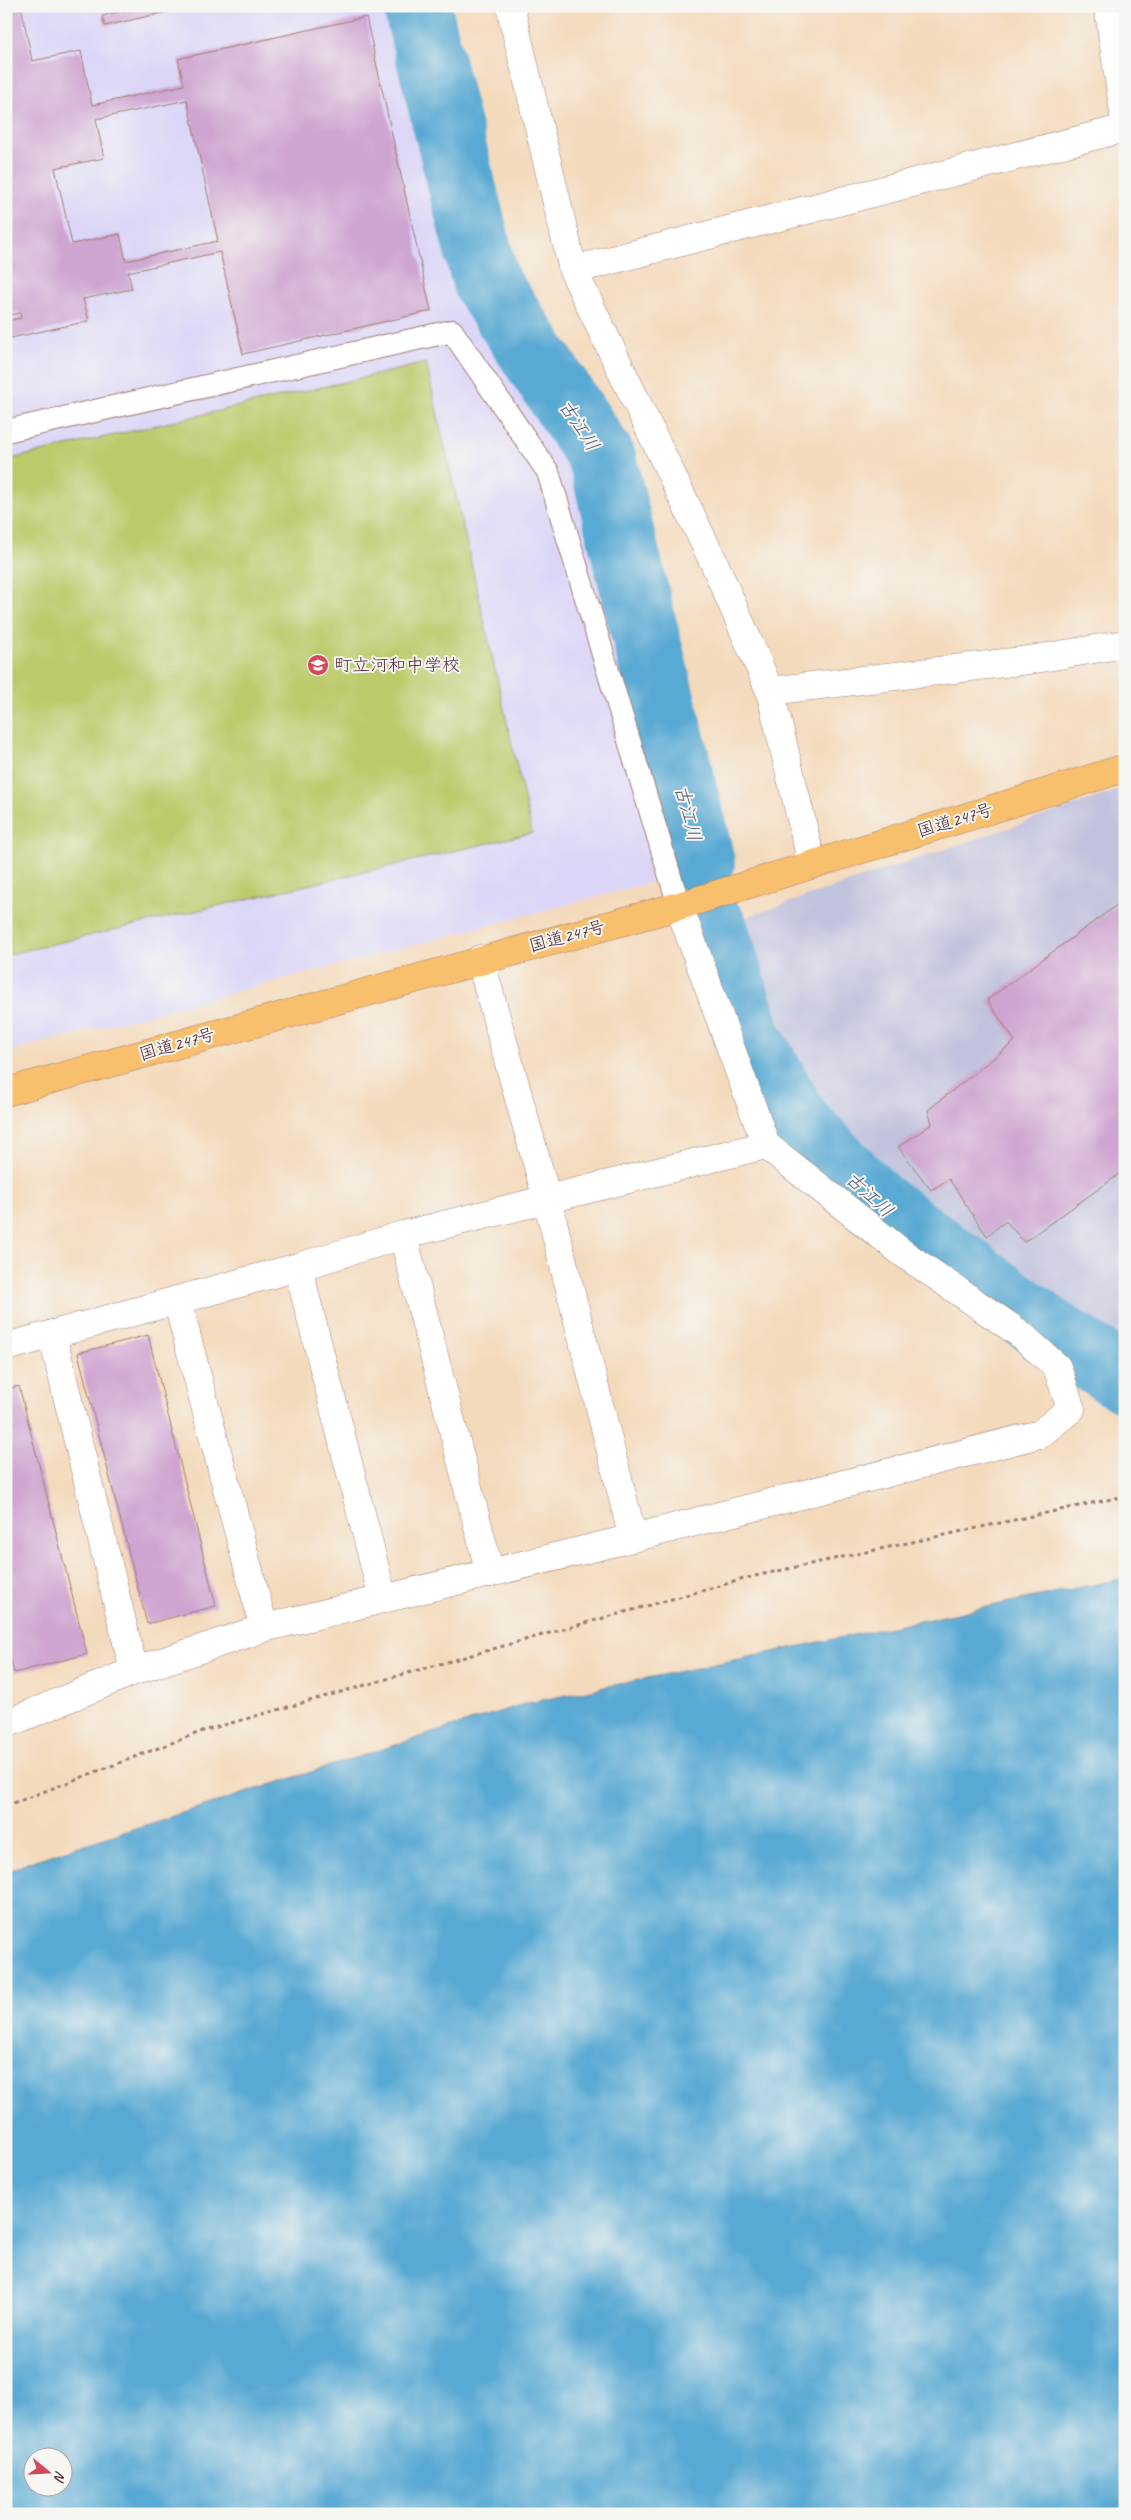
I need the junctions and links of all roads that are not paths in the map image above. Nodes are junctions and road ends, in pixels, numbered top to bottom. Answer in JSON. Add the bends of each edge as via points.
{"nodes":[{"id":1,"x":510,"y":6,"type":"edge"},
{"id":2,"x":1108,"y":6,"type":"edge"},
{"id":3,"x":1125,"y":120,"type":"edge"},
{"id":4,"x":1125,"y":128,"type":"edge"},
{"id":5,"x":573,"y":270,"type":"junction"},
{"id":6,"x":6,"y":431,"type":"edge"},
{"id":7,"x":1125,"y":644,"type":"edge"},
{"id":8,"x":770,"y":691,"type":"junction"},
{"id":9,"x":1125,"y":768,"type":"edge"},
{"id":10,"x":812,"y":864,"type":"junction"},
{"id":11,"x":678,"y":906,"type":"junction"},
{"id":12,"x":480,"y":959,"type":"junction"},
{"id":13,"x":6,"y":1092,"type":"edge"},
{"id":14,"x":766,"y":1145,"type":"junction"},
{"id":15,"x":547,"y":1199,"type":"junction"},
{"id":16,"x":403,"y":1235,"type":"junction"},
{"id":17,"x":298,"y":1267,"type":"junction"},
{"id":18,"x":177,"y":1300,"type":"junction"},
{"id":19,"x":52,"y":1334,"type":"junction"},
{"id":20,"x":6,"y":1347,"type":"edge"},
{"id":21,"x":633,"y":1538,"type":"junction"},
{"id":22,"x":490,"y":1573,"type":"junction"},
{"id":23,"x":383,"y":1599,"type":"junction"},
{"id":24,"x":264,"y":1628,"type":"junction"},
{"id":25,"x":134,"y":1671,"type":"junction"},
{"id":26,"x":6,"y":1724,"type":"edge"}],
"edges":[{"from":1,"to":5,"type":"street"},
{"from":2,"to":3,"type":"street"},
{"from":4,"to":5,"type":"street"},
{"from":5,"to":8,"type":"street","via":[[715,565]]},
{"from":6,"to":11,"type":"lane","via":[[452,331],[548,472]]},
{"from":7,"to":8,"type":"street","via":[[1029,660]]},
{"from":8,"to":10,"type":"street"},
{"from":9,"to":10,"type":"highway","name":"国道247号"},
{"from":10,"to":11,"type":"highway","name":"国道247号"},
{"from":11,"to":12,"type":"highway","name":"国道247号"},
{"from":11,"to":14,"type":"street"},
{"from":12,"to":13,"type":"highway","name":"国道247号"},
{"from":12,"to":15,"type":"street"},
{"from":14,"to":15,"type":"street"},
{"from":14,"to":21,"type":"street","via":[[904,1254],[1019,1333],[1057,1367],[1071,1409],[1040,1434]]},
{"from":15,"to":16,"type":"street"},
{"from":15,"to":21,"type":"street"},
{"from":16,"to":17,"type":"street"},
{"from":16,"to":22,"type":"street"},
{"from":17,"to":18,"type":"street"},
{"from":17,"to":23,"type":"street"},
{"from":18,"to":19,"type":"street"},
{"from":18,"to":24,"type":"street"},
{"from":19,"to":20,"type":"street"},
{"from":19,"to":25,"type":"street"},
{"from":21,"to":22,"type":"street"},
{"from":22,"to":23,"type":"street"},
{"from":23,"to":24,"type":"street"},
{"from":24,"to":25,"type":"street"},
{"from":25,"to":26,"type":"street"}]}
